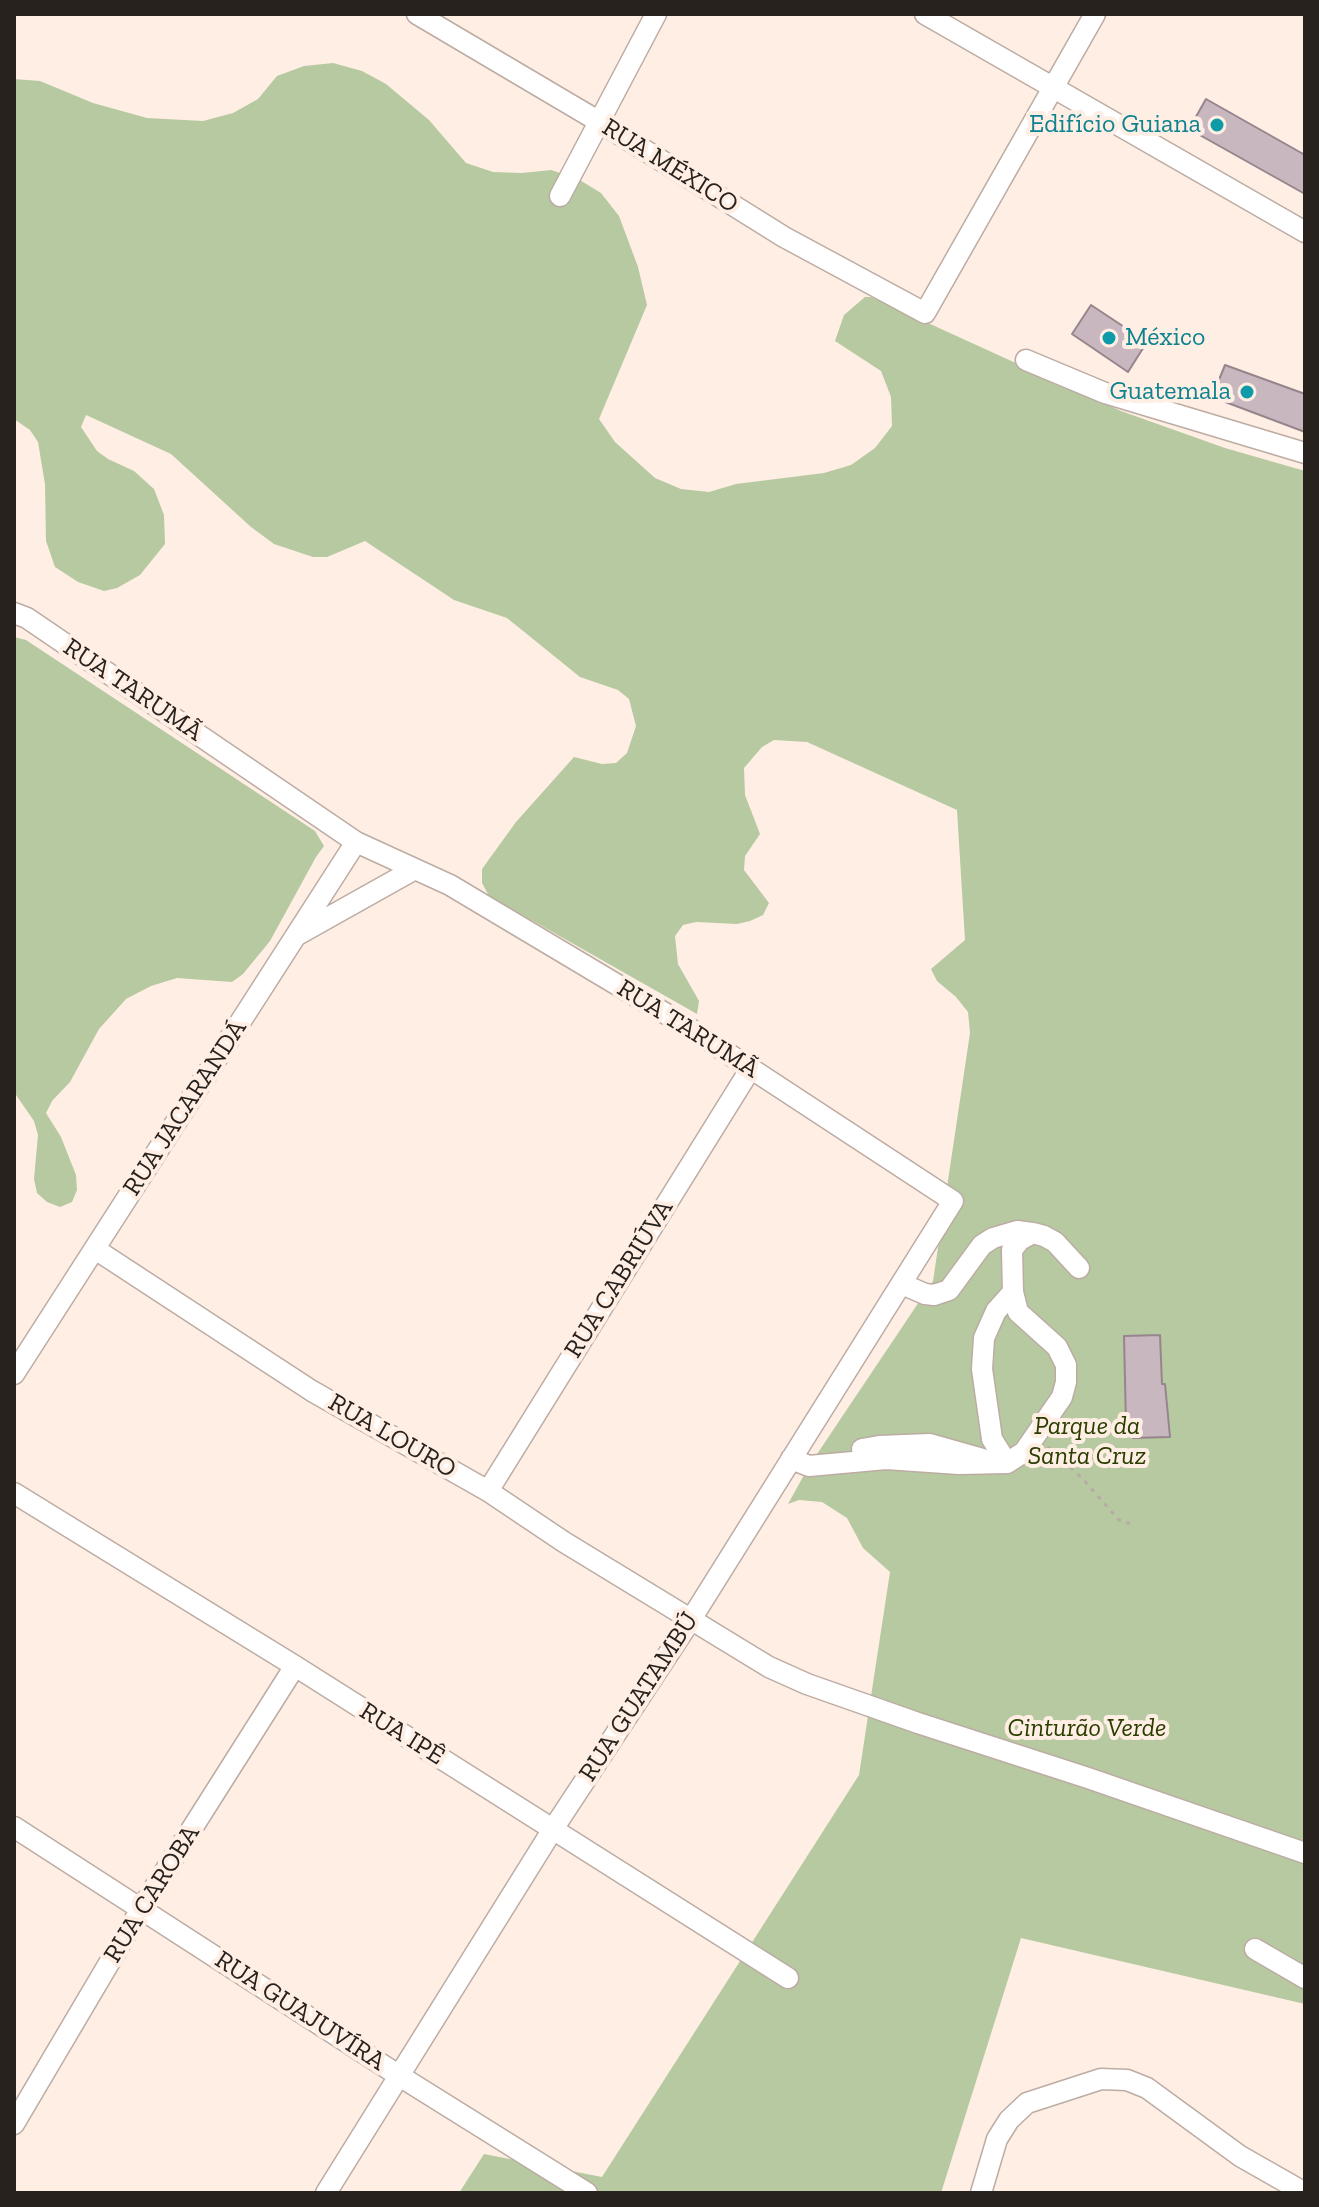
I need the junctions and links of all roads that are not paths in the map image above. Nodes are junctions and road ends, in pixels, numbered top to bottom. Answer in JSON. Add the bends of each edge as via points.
{"nodes":[{"id":1,"x":417,"y":14,"type":"edge"},
{"id":2,"x":656,"y":14,"type":"edge"},
{"id":3,"x":925,"y":14,"type":"edge"},
{"id":4,"x":1095,"y":14,"type":"edge"},
{"id":5,"x":1053,"y":87,"type":"junction"},
{"id":6,"x":598,"y":121,"type":"junction"},
{"id":7,"x":560,"y":196,"type":"dead end"},
{"id":8,"x":1305,"y":232,"type":"edge"},
{"id":9,"x":1026,"y":360,"type":"dead end"},
{"id":10,"x":1305,"y":453,"type":"edge"},
{"id":11,"x":14,"y":613,"type":"edge"},
{"id":12,"x":356,"y":842,"type":"junction"},
{"id":13,"x":415,"y":869,"type":"junction"},
{"id":14,"x":295,"y":936,"type":"junction"},
{"id":15,"x":751,"y":1068,"type":"junction"},
{"id":16,"x":953,"y":1201,"type":"joint"},
{"id":17,"x":1033,"y":1233,"type":"junction"},
{"id":18,"x":95,"y":1249,"type":"junction"},
{"id":19,"x":1079,"y":1268,"type":"dead end"},
{"id":20,"x":902,"y":1284,"type":"junction"},
{"id":21,"x":1013,"y":1292,"type":"junction"},
{"id":22,"x":14,"y":1374,"type":"edge"},
{"id":23,"x":791,"y":1459,"type":"junction"},
{"id":24,"x":1001,"y":1463,"type":"junction"},
{"id":25,"x":488,"y":1491,"type":"junction"},
{"id":26,"x":14,"y":1493,"type":"edge"},
{"id":27,"x":690,"y":1621,"type":"junction"},
{"id":28,"x":295,"y":1666,"type":"junction"},
{"id":29,"x":14,"y":1827,"type":"edge"},
{"id":30,"x":553,"y":1829,"type":"junction"},
{"id":31,"x":1305,"y":1853,"type":"edge"},
{"id":32,"x":141,"y":1909,"type":"junction"},
{"id":33,"x":1255,"y":1949,"type":"dead end"},
{"id":34,"x":788,"y":1978,"type":"dead end"},
{"id":35,"x":1305,"y":1978,"type":"edge"},
{"id":36,"x":398,"y":2075,"type":"junction"},
{"id":37,"x":14,"y":2124,"type":"edge"},
{"id":38,"x":326,"y":2193,"type":"edge"},
{"id":39,"x":587,"y":2193,"type":"edge"},
{"id":40,"x":981,"y":2193,"type":"edge"},
{"id":41,"x":1305,"y":2193,"type":"edge"}],
"edges":[{"from":1,"to":6,"type":"street","name":"RUA MÉXICO"},
{"from":2,"to":6,"type":"street"},
{"from":3,"to":5,"type":"street"},
{"from":4,"to":5,"type":"street"},
{"from":5,"to":6,"type":"street","name":"RUA MÉXICO","via":[[925,313],[784,237]]},
{"from":5,"to":8,"type":"street"},
{"from":6,"to":7,"type":"street"},
{"from":9,"to":10,"type":"street","via":[[1105,393]]},
{"from":11,"to":12,"type":"street","name":"RUA TARUMÃ"},
{"from":12,"to":13,"type":"street","name":"RUA TARUMÃ"},
{"from":12,"to":14,"type":"street","name":"RUA JACARANDÁ"},
{"from":13,"to":14,"type":"street"},
{"from":13,"to":15,"type":"street","name":"RUA TARUMÃ","via":[[501,915]]},
{"from":14,"to":18,"type":"street","name":"RUA JACARANDÁ"},
{"from":15,"to":16,"type":"street","name":"RUA TARUMÃ"},
{"from":15,"to":25,"type":"street","name":"RUA CABRIÚVA"},
{"from":16,"to":20,"type":"street","name":"RUA GUATAMBÚ"},
{"from":17,"to":19,"type":"street","via":[[1055,1242]]},
{"from":17,"to":20,"type":"street","via":[[1017,1231],[982,1245],[949,1290],[925,1294]]},
{"from":17,"to":21,"type":"street","via":[[1012,1250]]},
{"from":18,"to":22,"type":"street","name":"RUA JACARANDÁ"},
{"from":18,"to":25,"type":"street","name":"RUA LOURO","via":[[312,1391]]},
{"from":20,"to":23,"type":"street","name":"RUA GUATAMBÚ"},
{"from":21,"to":24,"type":"street","via":[[996,1311],[984,1338],[982,1369],[992,1439]]},
{"from":21,"to":24,"type":"street","via":[[1018,1312],[1057,1347],[1066,1365],[1066,1382],[1062,1397],[1024,1452]]},
{"from":23,"to":24,"type":"street","via":[[826,1465],[854,1451],[917,1444],[953,1448]]},
{"from":23,"to":27,"type":"street","name":"RUA GUATAMBÚ"},
{"from":25,"to":27,"type":"street","name":"RUA LOURO"},
{"from":26,"to":28,"type":"street","name":"RUA IPÊ"},
{"from":27,"to":30,"type":"street","name":"RUA GUATAMBÚ"},
{"from":27,"to":31,"type":"street","name":"RUA LOURO","via":[[807,1684]]},
{"from":28,"to":30,"type":"street","name":"RUA IPÊ"},
{"from":28,"to":32,"type":"street","name":"RUA CAROBA"},
{"from":29,"to":32,"type":"street","name":"RUA GUAJUVÍRA"},
{"from":30,"to":34,"type":"street","name":"RUA IPÊ"},
{"from":30,"to":36,"type":"street","name":"RUA GUATAMBÚ"},
{"from":32,"to":36,"type":"street","name":"RUA GUAJUVÍRA"},
{"from":32,"to":37,"type":"street","name":"RUA CAROBA"},
{"from":33,"to":35,"type":"street"},
{"from":36,"to":38,"type":"street","name":"RUA GUATAMBÚ"},
{"from":36,"to":39,"type":"street","name":"RUA GUAJUVÍRA"},
{"from":40,"to":41,"type":"street","via":[[997,2139],[1009,2120],[1027,2103],[1101,2079],[1127,2080],[1147,2088],[1240,2156]]}]}
